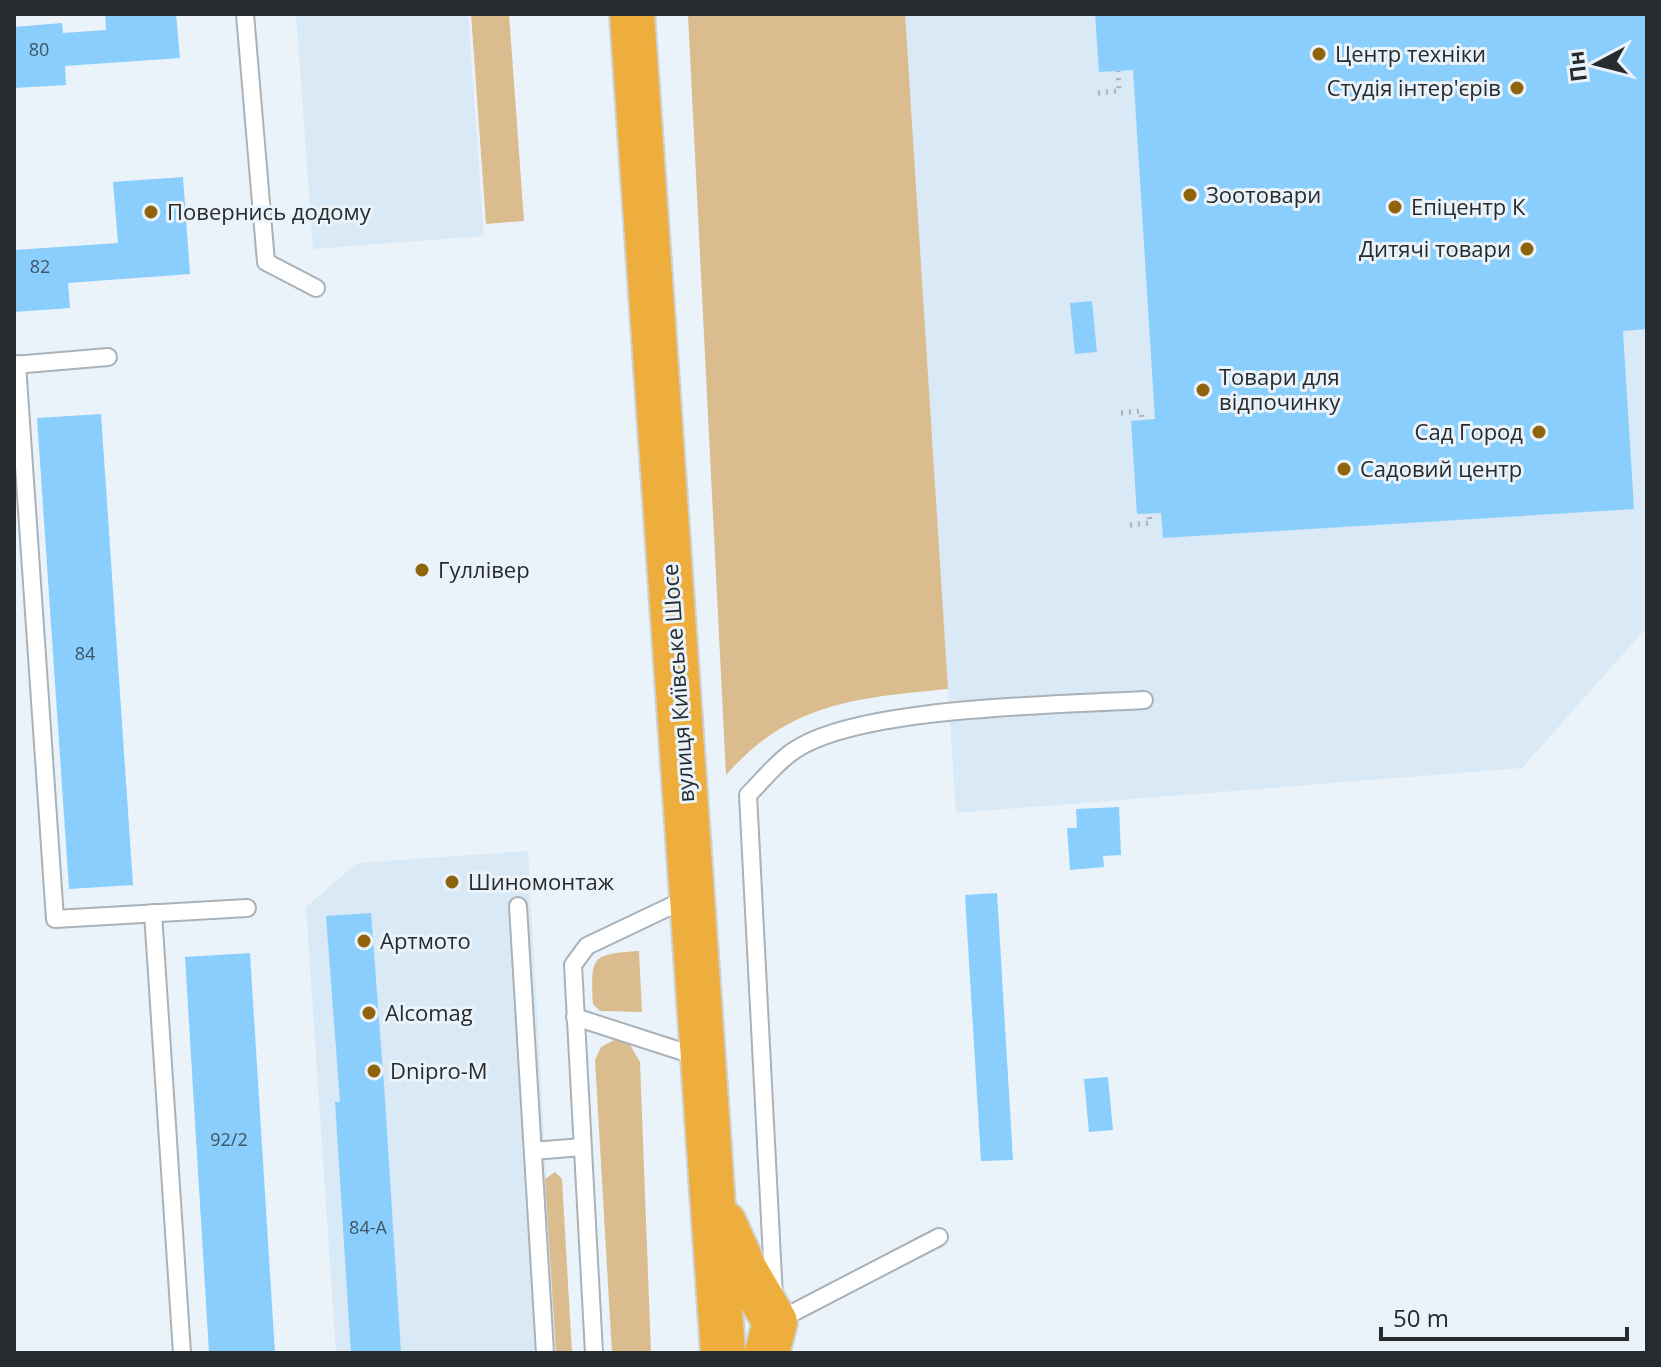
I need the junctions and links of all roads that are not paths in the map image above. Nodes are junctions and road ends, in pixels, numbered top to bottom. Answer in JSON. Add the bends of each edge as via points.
{"nodes":[{"id":1,"x":245,"y":14,"type":"edge"},
{"id":2,"x":632,"y":14,"type":"edge"},
{"id":3,"x":316,"y":288,"type":"dead end"},
{"id":4,"x":108,"y":357,"type":"dead end"},
{"id":5,"x":15,"y":364,"type":"edge"},
{"id":6,"x":1144,"y":700,"type":"dead end"},
{"id":7,"x":692,"y":897,"type":"junction"},
{"id":8,"x":518,"y":906,"type":"dead end"},
{"id":9,"x":247,"y":908,"type":"dead end"},
{"id":10,"x":153,"y":913,"type":"junction"},
{"id":11,"x":575,"y":1017,"type":"junction"},
{"id":12,"x":703,"y":1059,"type":"junction"},
{"id":13,"x":582,"y":1147,"type":"junction"},
{"id":14,"x":533,"y":1151,"type":"junction"},
{"id":15,"x":710,"y":1163,"type":"junction"},
{"id":16,"x":939,"y":1237,"type":"dead end"},
{"id":17,"x":771,"y":1338,"type":"edge"},
{"id":18,"x":182,"y":1353,"type":"edge"},
{"id":19,"x":545,"y":1353,"type":"edge"},
{"id":20,"x":594,"y":1353,"type":"edge"},
{"id":21,"x":723,"y":1353,"type":"edge"}],
"edges":[{"from":1,"to":3,"type":"lane","via":[[266,262]]},
{"from":2,"to":7,"type":"highway","name":"вулиця Київське Шосе"},
{"from":4,"to":5,"type":"lane"},
{"from":5,"to":10,"type":"lane","via":[[55,919]]},
{"from":6,"to":17,"type":"lane","via":[[949,713],[851,728],[793,751],[748,795]]},
{"from":7,"to":11,"type":"lane","via":[[587,946],[573,965]]},
{"from":7,"to":12,"type":"highway","name":"вулиця Київське Шосе"},
{"from":8,"to":14,"type":"lane"},
{"from":9,"to":10,"type":"lane"},
{"from":10,"to":18,"type":"lane"},
{"from":11,"to":12,"type":"lane"},
{"from":11,"to":13,"type":"lane"},
{"from":12,"to":15,"type":"highway","name":"вулиця Київське Шосе"},
{"from":13,"to":14,"type":"lane"},
{"from":13,"to":20,"type":"lane"},
{"from":14,"to":19,"type":"lane"},
{"from":15,"to":17,"type":"highway","via":[[730,1239]]},
{"from":15,"to":21,"type":"highway","name":"вулиця Київське Шосе"},
{"from":16,"to":17,"type":"lane"}]}
